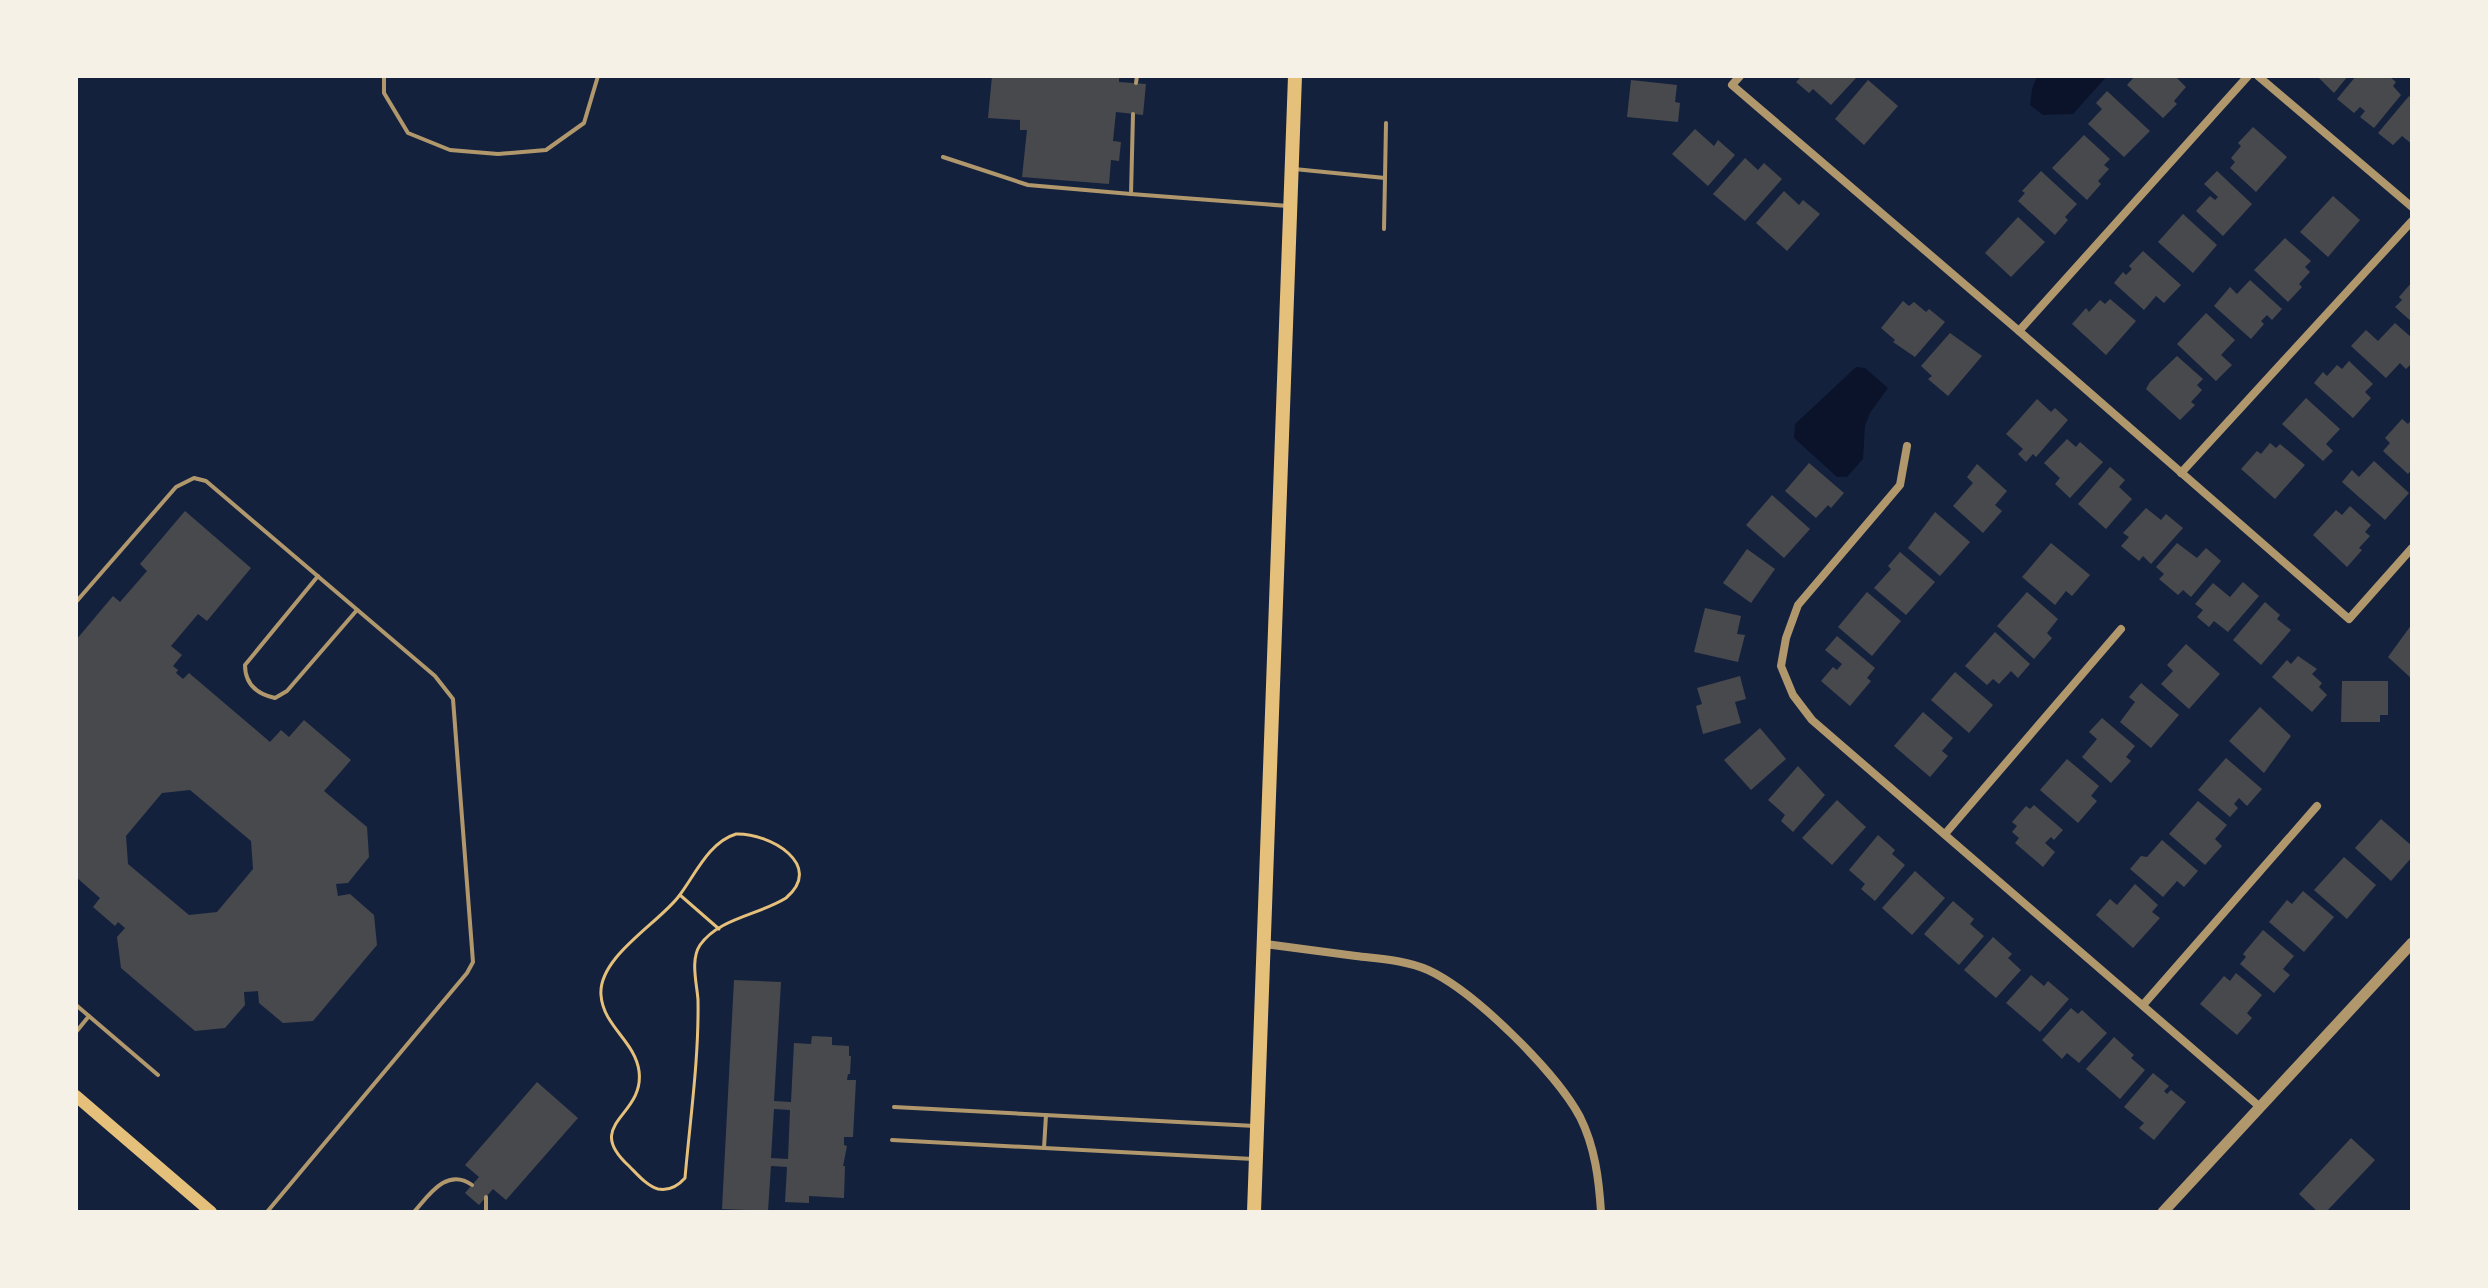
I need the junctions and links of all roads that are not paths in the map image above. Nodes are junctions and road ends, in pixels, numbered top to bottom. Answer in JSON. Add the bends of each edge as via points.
{"nodes":[{"id":1,"x":384,"y":76,"type":"edge"},
{"id":2,"x":598,"y":76,"type":"edge"},
{"id":3,"x":1137,"y":76,"type":"edge"},
{"id":4,"x":1295,"y":76,"type":"edge"},
{"id":5,"x":1740,"y":76,"type":"edge"},
{"id":6,"x":2248,"y":76,"type":"edge"},
{"id":7,"x":2258,"y":76,"type":"edge"},
{"id":8,"x":1136,"y":83,"type":"dead end"},
{"id":9,"x":1133,"y":114,"type":"dead end"},
{"id":10,"x":1386,"y":123,"type":"dead end"},
{"id":11,"x":943,"y":157,"type":"dead end"},
{"id":12,"x":1292,"y":169,"type":"junction"},
{"id":13,"x":1385,"y":178,"type":"junction"},
{"id":14,"x":1131,"y":194,"type":"junction"},
{"id":15,"x":1291,"y":206,"type":"junction"},
{"id":16,"x":2412,"y":207,"type":"edge"},
{"id":17,"x":2412,"y":221,"type":"edge"},
{"id":18,"x":1384,"y":229,"type":"dead end"},
{"id":19,"x":2019,"y":331,"type":"junction"},
{"id":20,"x":1907,"y":446,"type":"dead end"},
{"id":21,"x":2181,"y":473,"type":"junction"},
{"id":22,"x":2412,"y":548,"type":"edge"},
{"id":23,"x":318,"y":576,"type":"junction"},
{"id":24,"x":76,"y":602,"type":"edge"},
{"id":25,"x":357,"y":610,"type":"junction"},
{"id":26,"x":2121,"y":629,"type":"dead end"},
{"id":27,"x":2317,"y":806,"type":"dead end"},
{"id":28,"x":1945,"y":834,"type":"junction"},
{"id":29,"x":2412,"y":943,"type":"edge"},
{"id":30,"x":1265,"y":944,"type":"junction"},
{"id":31,"x":76,"y":1005,"type":"edge"},
{"id":32,"x":2143,"y":1005,"type":"junction"},
{"id":33,"x":89,"y":1016,"type":"junction"},
{"id":34,"x":76,"y":1032,"type":"edge"},
{"id":35,"x":158,"y":1075,"type":"dead end"},
{"id":36,"x":76,"y":1096,"type":"edge"},
{"id":37,"x":894,"y":1107,"type":"dead end"},
{"id":38,"x":2260,"y":1107,"type":"junction"},
{"id":39,"x":1046,"y":1115,"type":"junction"},
{"id":40,"x":1258,"y":1126,"type":"junction"},
{"id":41,"x":892,"y":1140,"type":"dead end"},
{"id":42,"x":1044,"y":1148,"type":"junction"},
{"id":43,"x":1256,"y":1159,"type":"junction"},
{"id":44,"x":472,"y":1185,"type":"dead end"},
{"id":45,"x":486,"y":1197,"type":"dead end"},
{"id":46,"x":211,"y":1212,"type":"edge"},
{"id":47,"x":267,"y":1212,"type":"edge"},
{"id":48,"x":414,"y":1212,"type":"edge"},
{"id":49,"x":486,"y":1212,"type":"edge"},
{"id":50,"x":1254,"y":1212,"type":"edge"},
{"id":51,"x":1601,"y":1212,"type":"edge"},
{"id":52,"x":2163,"y":1212,"type":"edge"}],
"edges":[{"from":1,"to":2,"type":"lane","via":[[384,93],[408,133],[450,150],[498,154],[546,150],[584,123]]},
{"from":3,"to":8,"type":"lane"},
{"from":4,"to":12,"type":"main road"},
{"from":5,"to":19,"type":"street","via":[[1732,85]]},
{"from":6,"to":19,"type":"street"},
{"from":7,"to":16,"type":"street"},
{"from":9,"to":14,"type":"lane"},
{"from":10,"to":13,"type":"lane"},
{"from":11,"to":14,"type":"lane","via":[[1028,185]]},
{"from":12,"to":13,"type":"lane"},
{"from":12,"to":15,"type":"main road"},
{"from":13,"to":18,"type":"lane"},
{"from":14,"to":15,"type":"lane"},
{"from":15,"to":30,"type":"main road"},
{"from":17,"to":21,"type":"street"},
{"from":19,"to":21,"type":"street"},
{"from":20,"to":28,"type":"street","via":[[1900,485],[1798,605],[1781,666],[1793,695],[1812,720]]},
{"from":21,"to":22,"type":"street","via":[[2349,619]]},
{"from":23,"to":24,"type":"lane","via":[[206,481],[194,478],[158,505]]},
{"from":23,"to":25,"type":"lane"},
{"from":23,"to":25,"type":"lane","via":[[245,665],[253,688],[275,698],[287,691]]},
{"from":25,"to":47,"type":"lane","via":[[435,676],[453,699],[473,962]]},
{"from":26,"to":28,"type":"street"},
{"from":27,"to":32,"type":"street"},
{"from":28,"to":32,"type":"street"},
{"from":29,"to":38,"type":"street"},
{"from":30,"to":40,"type":"main road"},
{"from":30,"to":51,"type":"street","via":[[1398,961],[1427,969],[1459,990],[1544,1069],[1580,1117],[1592,1147]]},
{"from":31,"to":33,"type":"lane"},
{"from":32,"to":38,"type":"street"},
{"from":33,"to":34,"type":"lane"},
{"from":33,"to":35,"type":"lane"},
{"from":36,"to":46,"type":"main road"},
{"from":37,"to":39,"type":"lane"},
{"from":38,"to":52,"type":"street"},
{"from":39,"to":40,"type":"lane"},
{"from":39,"to":42,"type":"lane"},
{"from":40,"to":43,"type":"main road"},
{"from":41,"to":42,"type":"lane"},
{"from":42,"to":43,"type":"lane"},
{"from":43,"to":50,"type":"main road"},
{"from":44,"to":48,"type":"lane","via":[[464,1179],[446,1180]]},
{"from":45,"to":49,"type":"lane"}]}
